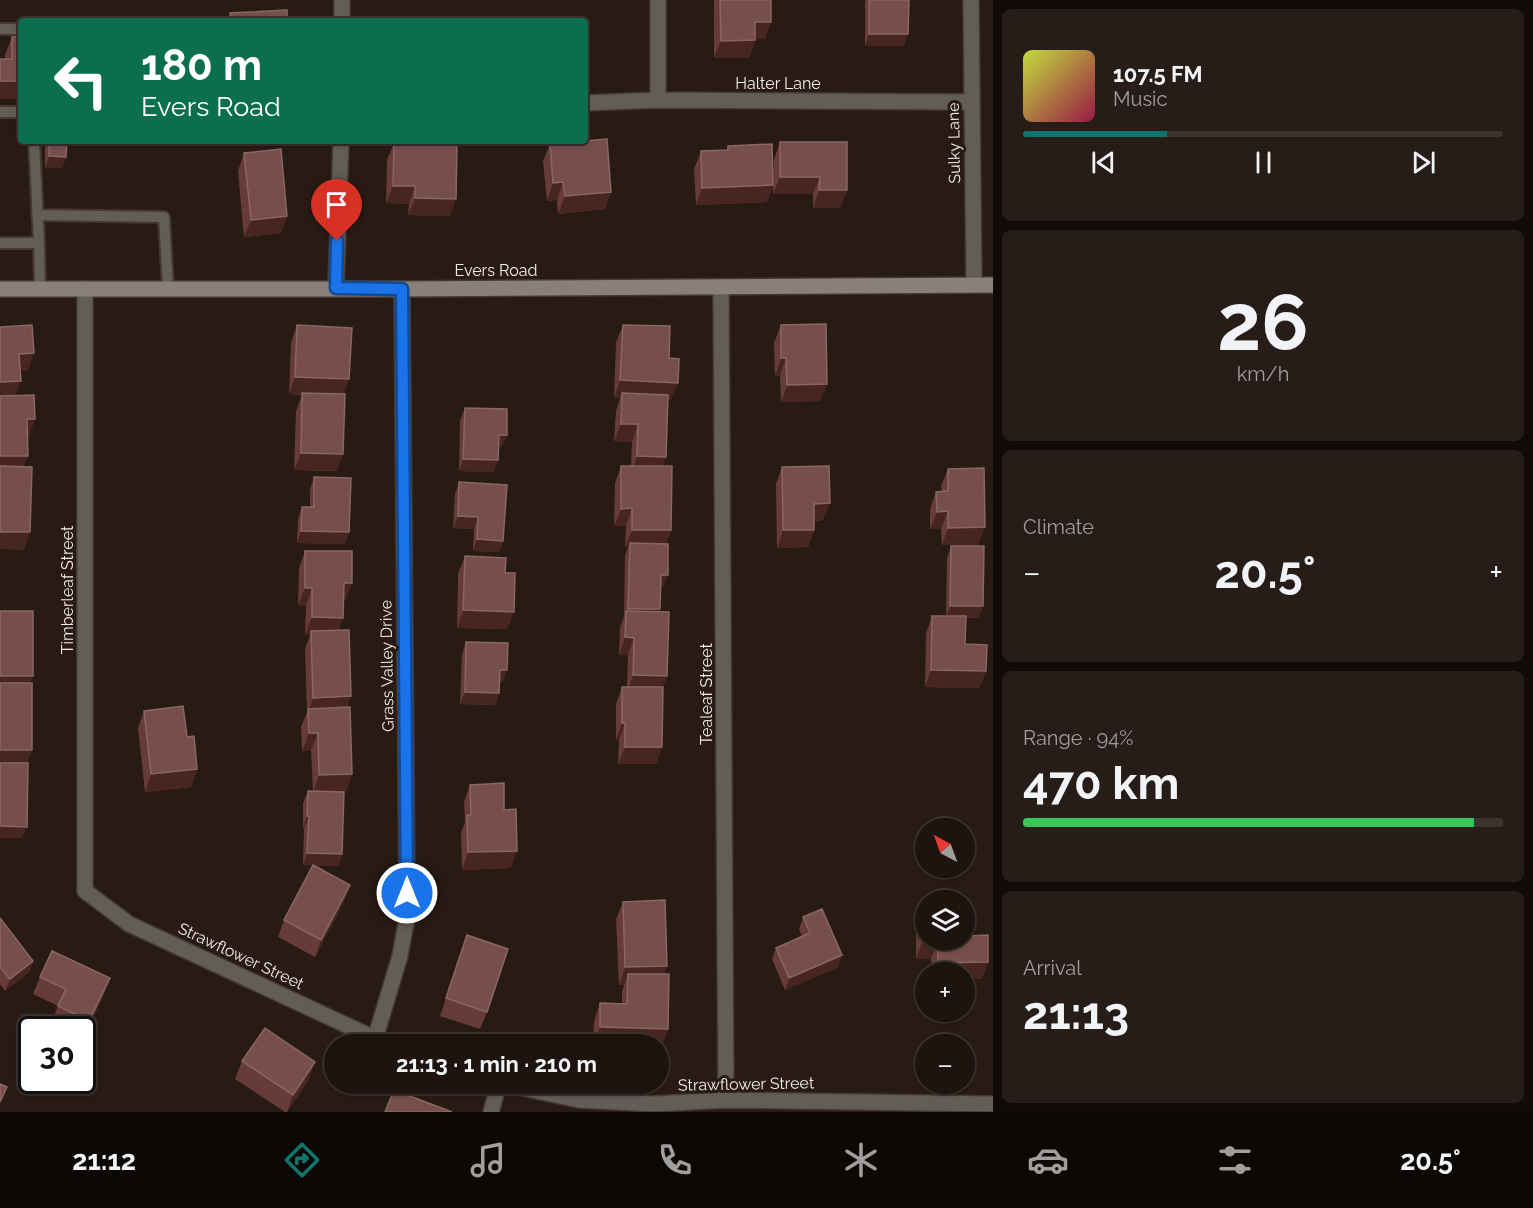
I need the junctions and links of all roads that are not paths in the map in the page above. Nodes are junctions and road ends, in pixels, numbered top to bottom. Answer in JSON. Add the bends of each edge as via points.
{"nodes":[{"id":1,"x":342,"y":0,"type":"edge"},
{"id":2,"x":658,"y":0,"type":"edge"},
{"id":3,"x":971,"y":0,"type":"edge"},
{"id":4,"x":342,"y":18,"type":"edge"},
{"id":5,"x":0,"y":29,"type":"edge"},
{"id":6,"x":18,"y":29,"type":"edge"},
{"id":7,"x":658,"y":100,"type":"junction"},
{"id":8,"x":971,"y":102,"type":"junction"},
{"id":9,"x":588,"y":103,"type":"edge"},
{"id":10,"x":0,"y":112,"type":"edge"},
{"id":11,"x":18,"y":112,"type":"edge"},
{"id":12,"x":34,"y":144,"type":"edge"},
{"id":13,"x":341,"y":144,"type":"edge"},
{"id":14,"x":37,"y":215,"type":"junction"},
{"id":15,"x":0,"y":243,"type":"edge"},
{"id":16,"x":39,"y":243,"type":"junction"},
{"id":17,"x":974,"y":285,"type":"junction"},
{"id":18,"x":993,"y":285,"type":"edge"},
{"id":19,"x":168,"y":288,"type":"junction"},
{"id":20,"x":336,"y":288,"type":"junction"},
{"id":21,"x":721,"y":288,"type":"junction"},
{"id":22,"x":0,"y":289,"type":"edge"},
{"id":23,"x":40,"y":289,"type":"junction"},
{"id":24,"x":85,"y":289,"type":"junction"},
{"id":25,"x":402,"y":289,"type":"junction"},
{"id":26,"x":85,"y":891,"type":"joint"},
{"id":27,"x":366,"y":1034,"type":"edge"},
{"id":28,"x":383,"y":1034,"type":"edge"},
{"id":29,"x":497,"y":1094,"type":"edge"},
{"id":30,"x":551,"y":1094,"type":"edge"},
{"id":31,"x":726,"y":1100,"type":"junction"},
{"id":32,"x":993,"y":1104,"type":"edge"},
{"id":33,"x":491,"y":1112,"type":"edge"}],
"edges":[{"from":1,"to":4,"type":"street"},
{"from":2,"to":7,"type":"street"},
{"from":3,"to":8,"type":"street","name":"Sulky Lane"},
{"from":5,"to":6,"type":"lane"},
{"from":7,"to":8,"type":"street","name":"Halter Lane"},
{"from":7,"to":9,"type":"street","name":"Halter Lane"},
{"from":8,"to":17,"type":"street","name":"Sulky Lane"},
{"from":10,"to":11,"type":"lane"},
{"from":12,"to":14,"type":"lane"},
{"from":13,"to":20,"type":"street"},
{"from":14,"to":16,"type":"lane"},
{"from":14,"to":19,"type":"lane","via":[[164,217]]},
{"from":15,"to":16,"type":"lane"},
{"from":16,"to":23,"type":"lane"},
{"from":17,"to":18,"type":"main road","name":"Evers Road"},
{"from":17,"to":21,"type":"main road","name":"Evers Road"},
{"from":19,"to":20,"type":"main road","name":"Evers Road"},
{"from":19,"to":24,"type":"main road","name":"Evers Road"},
{"from":20,"to":25,"type":"main road","name":"Evers Road"},
{"from":21,"to":25,"type":"main road","name":"Evers Road"},
{"from":21,"to":31,"type":"street","name":"Tealeaf Street"},
{"from":22,"to":23,"type":"main road","name":"Evers Road"},
{"from":23,"to":24,"type":"main road","name":"Evers Road"},
{"from":24,"to":26,"type":"street","name":"Timberleaf Street"},
{"from":25,"to":28,"type":"street","name":"Grass Valley Drive","via":[[407,893],[406,923]]},
{"from":26,"to":27,"type":"street","name":"Strawflower Street","via":[[129,924]]},
{"from":29,"to":33,"type":"street"},
{"from":30,"to":31,"type":"street","name":"Strawflower Street","via":[[579,1100],[655,1104]]},
{"from":31,"to":32,"type":"street","name":"Strawflower Street"}]}
